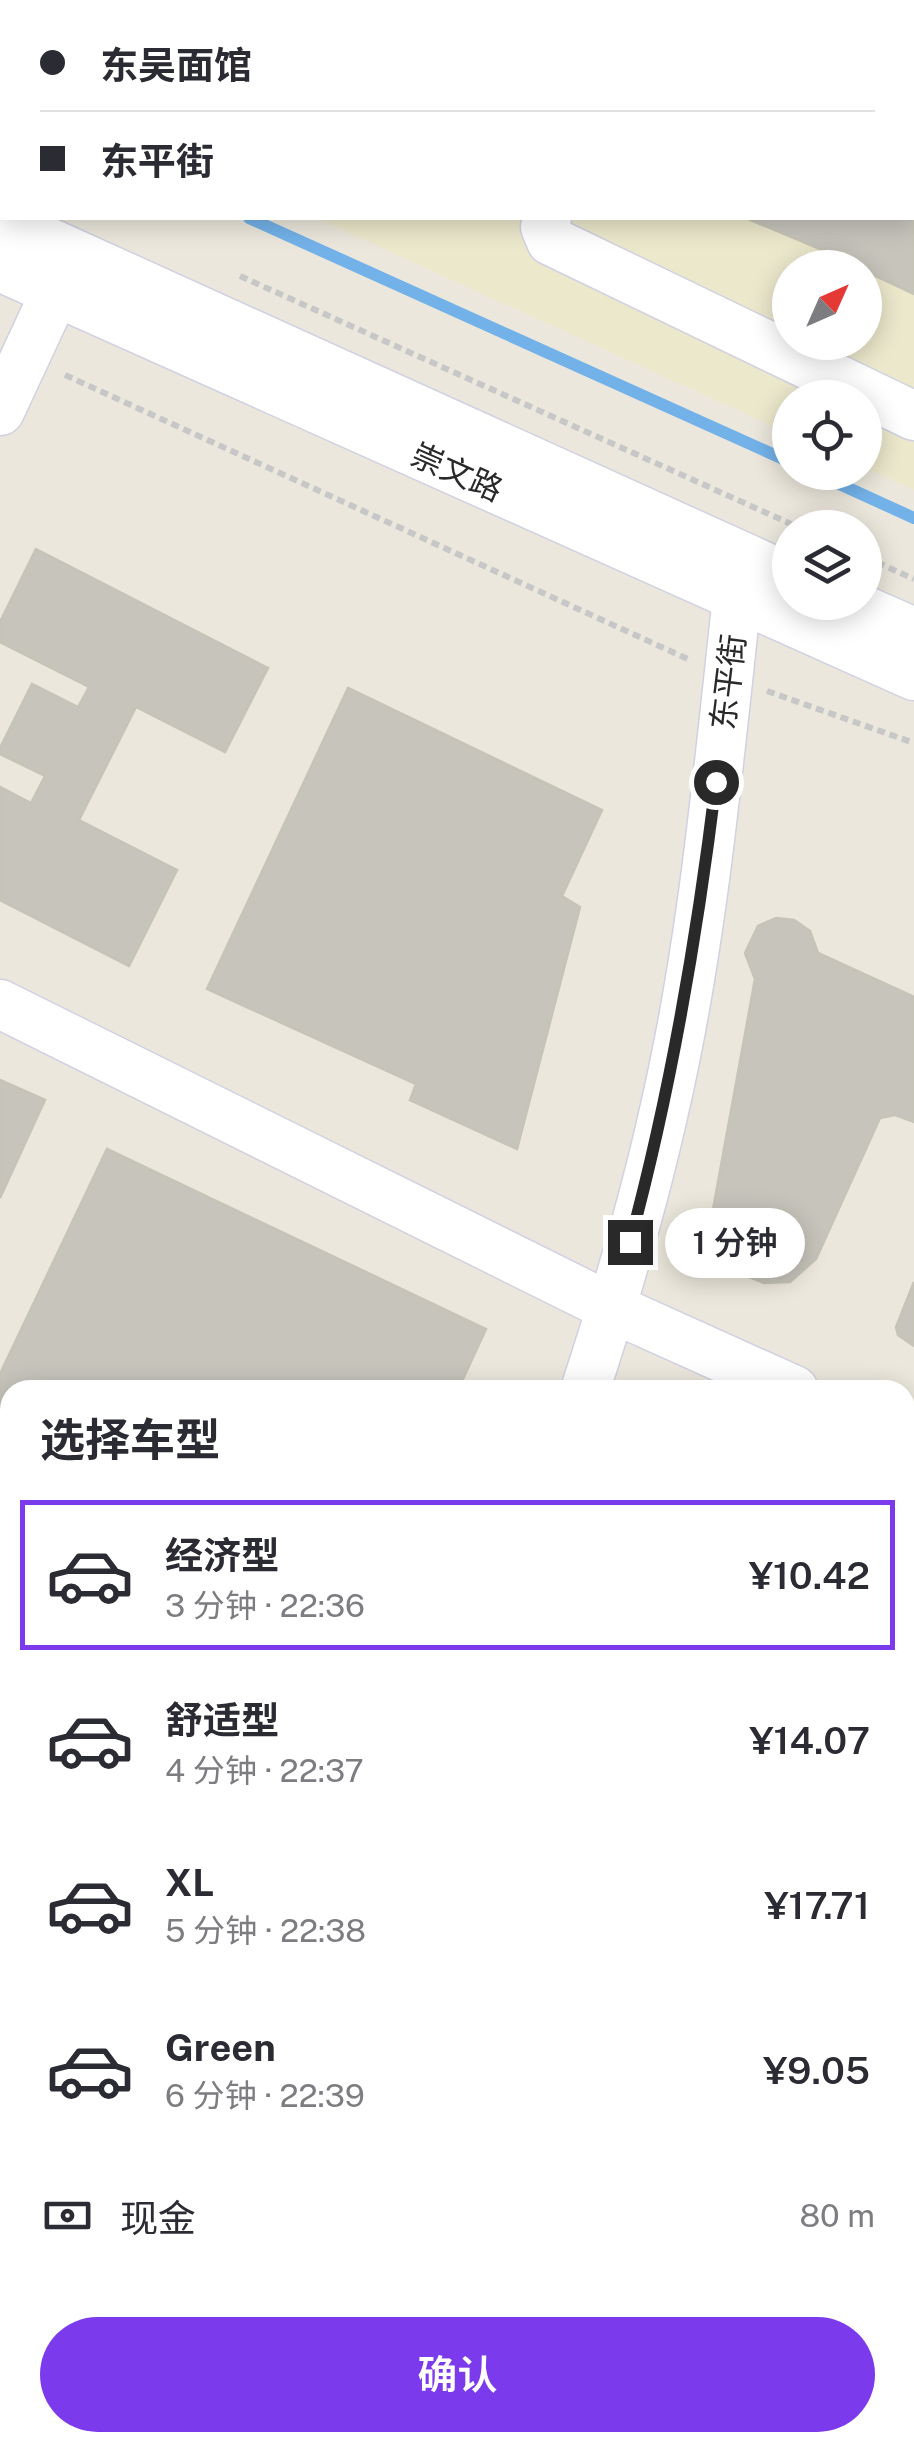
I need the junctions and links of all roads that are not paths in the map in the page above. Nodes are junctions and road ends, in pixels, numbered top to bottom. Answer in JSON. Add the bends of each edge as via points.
{"nodes":[{"id":1,"x":0,"y":220,"type":"edge"},
{"id":2,"x":546,"y":220,"type":"edge"},
{"id":3,"x":0,"y":266,"type":"edge"},
{"id":4,"x":65,"y":272,"type":"junction"},
{"id":5,"x":0,"y":412,"type":"edge"},
{"id":6,"x":914,"y":416,"type":"edge"},
{"id":7,"x":759,"y":578,"type":"edge"},
{"id":8,"x":882,"y":618,"type":"edge"},
{"id":9,"x":914,"y":632,"type":"edge"},
{"id":10,"x":914,"y":676,"type":"edge"},
{"id":11,"x":0,"y":1004,"type":"edge"},
{"id":12,"x":612,"y":1308,"type":"junction"},
{"id":13,"x":587,"y":1380,"type":"edge"},
{"id":14,"x":772,"y":1380,"type":"edge"}],
"edges":[{"from":1,"to":4,"type":"street","name":"崇文路"},
{"from":2,"to":6,"type":"street","via":[[551,242]]},
{"from":3,"to":4,"type":"street","name":"崇文路"},
{"from":4,"to":5,"type":"street"},
{"from":4,"to":7,"type":"street","name":"崇文路"},
{"from":7,"to":10,"type":"street","name":"崇文路"},
{"from":7,"to":12,"type":"street","name":"东平街","via":[[728,677],[704,887],[665,1109]]},
{"from":8,"to":9,"type":"street"},
{"from":11,"to":12,"type":"street"},
{"from":12,"to":13,"type":"street","name":"东平街"},
{"from":12,"to":14,"type":"street"}]}
